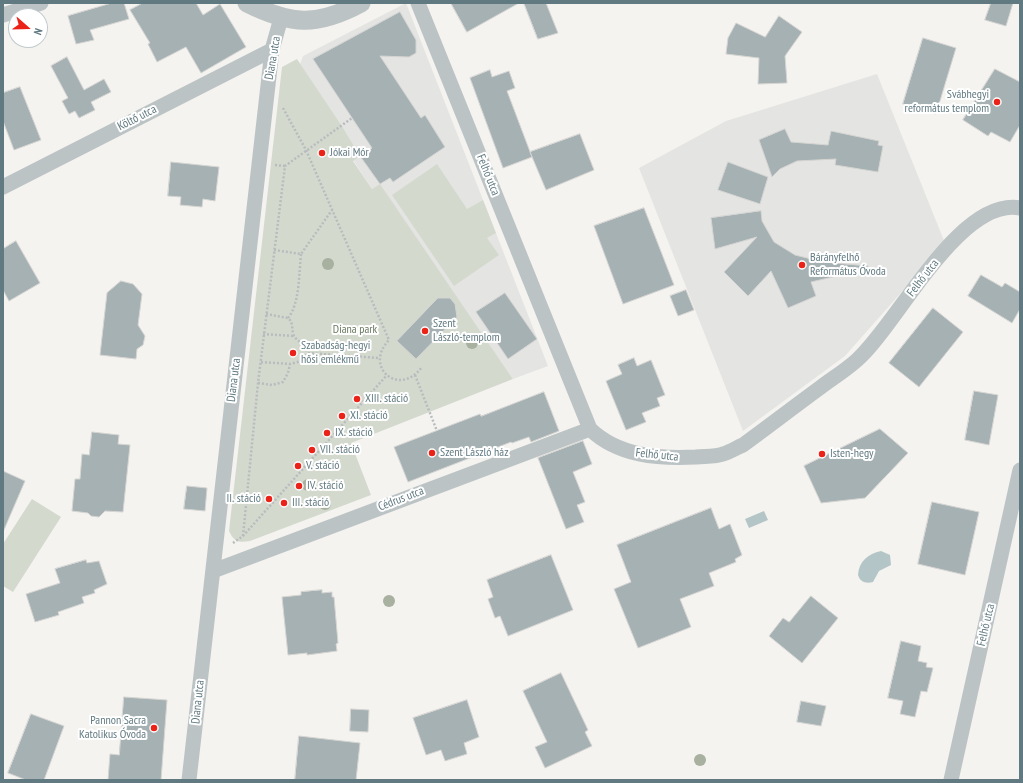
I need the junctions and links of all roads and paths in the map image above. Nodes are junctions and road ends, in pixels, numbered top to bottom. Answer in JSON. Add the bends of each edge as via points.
{"nodes":[{"id":1,"x":41,"y":3,"type":"edge"},
{"id":2,"x":246,"y":3,"type":"edge"},
{"id":3,"x":361,"y":3,"type":"edge"},
{"id":4,"x":418,"y":3,"type":"edge"},
{"id":5,"x":3,"y":15,"type":"edge"},
{"id":6,"x":281,"y":18,"type":"junction"},
{"id":7,"x":272,"y":50,"type":"junction"},
{"id":8,"x":268,"y":81,"type":"junction"},
{"id":9,"x":352,"y":118,"type":"dead end"},
{"id":10,"x":306,"y":150,"type":"junction"},
{"id":11,"x":3,"y":186,"type":"edge"},
{"id":12,"x":1020,"y":208,"type":"edge"},
{"id":13,"x":333,"y":210,"type":"junction"},
{"id":14,"x":274,"y":250,"type":"junction"},
{"id":15,"x":301,"y":254,"type":"junction"},
{"id":16,"x":266,"y":314,"type":"junction"},
{"id":17,"x":288,"y":318,"type":"junction"},
{"id":18,"x":264,"y":334,"type":"junction"},
{"id":19,"x":294,"y":336,"type":"junction"},
{"id":20,"x":308,"y":353,"type":"junction"},
{"id":21,"x":379,"y":358,"type":"junction"},
{"id":22,"x":261,"y":362,"type":"junction"},
{"id":23,"x":290,"y":364,"type":"junction"},
{"id":24,"x":422,"y":367,"type":"dead end"},
{"id":25,"x":387,"y":375,"type":"junction"},
{"id":26,"x":416,"y":375,"type":"junction"},
{"id":27,"x":258,"y":383,"type":"junction"},
{"id":28,"x":590,"y":429,"type":"junction"},
{"id":29,"x":437,"y":431,"type":"dead end"},
{"id":30,"x":1020,"y":470,"type":"edge"},
{"id":31,"x":213,"y":571,"type":"junction"},
{"id":32,"x":189,"y":780,"type":"edge"},
{"id":33,"x":951,"y":780,"type":"edge"}],
"edges":[{"from":1,"to":5,"type":"street"},
{"from":2,"to":6,"type":"street"},
{"from":3,"to":6,"type":"street","via":[[325,18],[302,21]]},
{"from":4,"to":28,"type":"street","name":"Felhő utca"},
{"from":6,"to":7,"type":"street","name":"Diana utca"},
{"from":7,"to":8,"type":"street","name":"Diana utca"},
{"from":7,"to":11,"type":"street","name":"Költő utca"},
{"from":8,"to":10,"type":"path"},
{"from":8,"to":31,"type":"street","name":"Diana utca"},
{"from":9,"to":10,"type":"path"},
{"from":10,"to":13,"type":"path"},
{"from":10,"to":14,"type":"path","via":[[285,166]]},
{"from":12,"to":28,"type":"street","name":"Felhő utca","via":[[1007,207],[982,216],[970,225],[937,259],[858,360],[743,445],[722,454],[679,458],[644,455],[615,446]]},
{"from":13,"to":15,"type":"path"},
{"from":13,"to":21,"type":"path","via":[[389,340],[382,347]]},
{"from":14,"to":15,"type":"path"},
{"from":14,"to":16,"type":"path"},
{"from":15,"to":17,"type":"path","via":[[297,294],[293,313]]},
{"from":16,"to":17,"type":"path"},
{"from":16,"to":18,"type":"path"},
{"from":17,"to":19,"type":"path","via":[[292,322]]},
{"from":18,"to":19,"type":"path"},
{"from":18,"to":22,"type":"path"},
{"from":19,"to":20,"type":"path","via":[[305,346]]},
{"from":20,"to":21,"type":"path"},
{"from":20,"to":23,"type":"path","via":[[302,361]]},
{"from":21,"to":25,"type":"path","via":[[381,367]]},
{"from":22,"to":23,"type":"path"},
{"from":22,"to":27,"type":"path"},
{"from":23,"to":27,"type":"path","via":[[283,382],[272,385]]},
{"from":24,"to":26,"type":"path"},
{"from":25,"to":26,"type":"path","via":[[396,380],[406,380]]},
{"from":25,"to":27,"type":"path","via":[[243,536]]},
{"from":26,"to":29,"type":"path"},
{"from":28,"to":31,"type":"street","name":"Cédrus utca"},
{"from":30,"to":33,"type":"street","name":"Felhő utca"},
{"from":31,"to":32,"type":"street","name":"Diana utca"}]}
